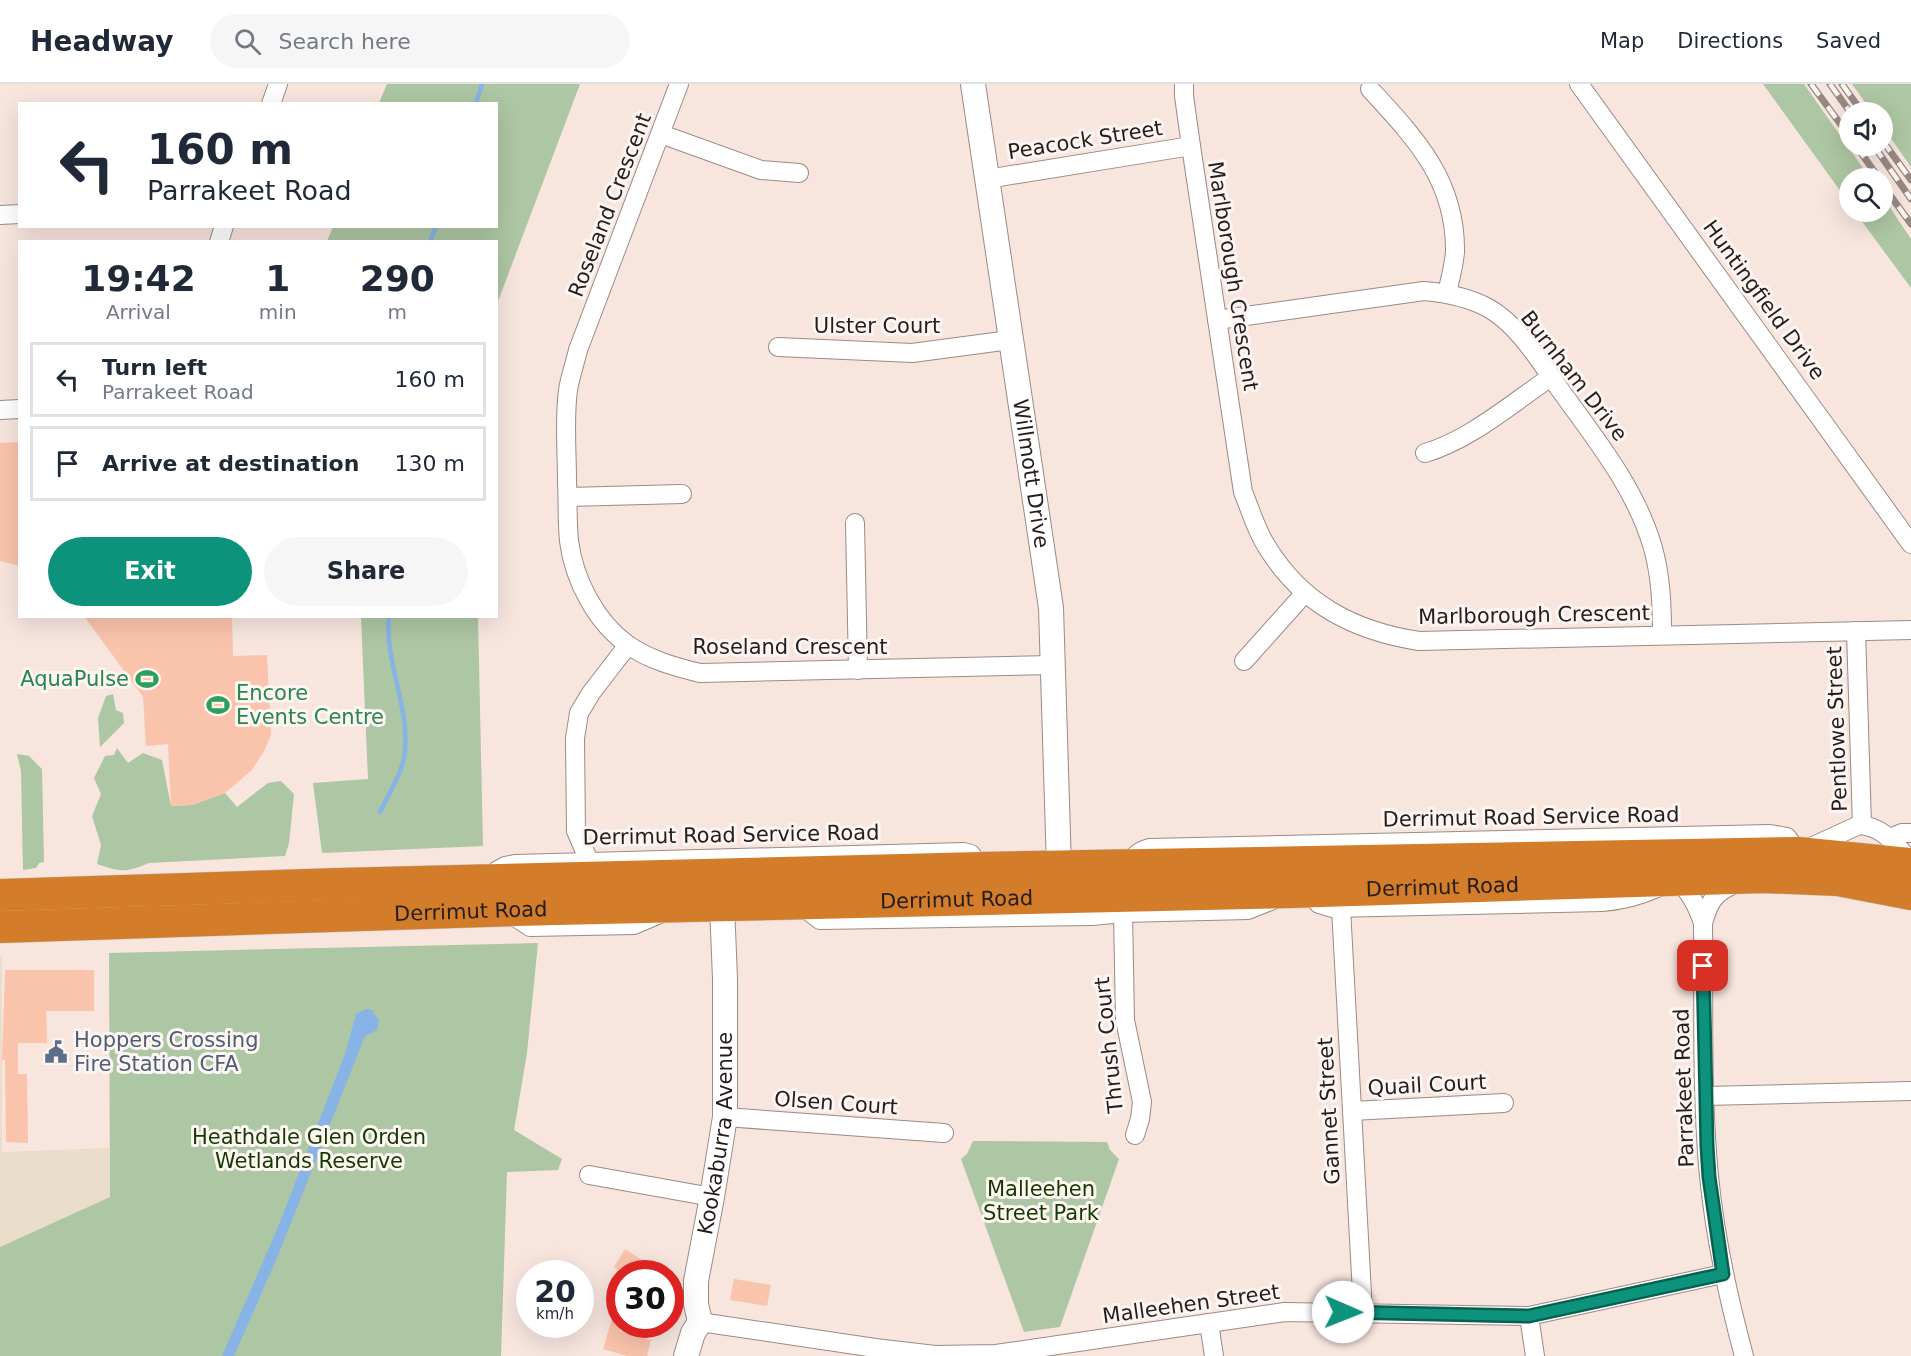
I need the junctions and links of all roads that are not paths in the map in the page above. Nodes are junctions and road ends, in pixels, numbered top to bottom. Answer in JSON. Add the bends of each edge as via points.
{"nodes":[{"id":1,"x":278,"y":84,"type":"edge"},
{"id":2,"x":679,"y":84,"type":"edge"},
{"id":3,"x":973,"y":84,"type":"edge"},
{"id":4,"x":1184,"y":84,"type":"edge"},
{"id":5,"x":1579,"y":84,"type":"edge"},
{"id":6,"x":1370,"y":88,"type":"dead end"},
{"id":7,"x":272,"y":102,"type":"edge"},
{"id":8,"x":661,"y":134,"type":"junction"},
{"id":9,"x":1191,"y":146,"type":"junction"},
{"id":10,"x":799,"y":173,"type":"dead end"},
{"id":11,"x":987,"y":178,"type":"junction"},
{"id":12,"x":18,"y":214,"type":"edge"},
{"id":13,"x":0,"y":215,"type":"edge"},
{"id":14,"x":1447,"y":293,"type":"junction"},
{"id":15,"x":1217,"y":320,"type":"junction"},
{"id":16,"x":1010,"y":340,"type":"junction"},
{"id":17,"x":778,"y":347,"type":"dead end"},
{"id":18,"x":1551,"y":376,"type":"junction"},
{"id":19,"x":18,"y":409,"type":"edge"},
{"id":20,"x":0,"y":410,"type":"edge"},
{"id":21,"x":1425,"y":453,"type":"dead end"},
{"id":22,"x":682,"y":494,"type":"dead end"},
{"id":23,"x":568,"y":498,"type":"junction"},
{"id":24,"x":855,"y":523,"type":"dead end"},
{"id":25,"x":1911,"y":544,"type":"edge"},
{"id":26,"x":1304,"y":594,"type":"junction"},
{"id":27,"x":1911,"y":630,"type":"edge"},
{"id":28,"x":1856,"y":632,"type":"junction"},
{"id":29,"x":1662,"y":635,"type":"junction"},
{"id":30,"x":628,"y":645,"type":"junction"},
{"id":31,"x":1244,"y":661,"type":"dead end"},
{"id":32,"x":1053,"y":665,"type":"junction"},
{"id":33,"x":858,"y":670,"type":"junction"},
{"id":34,"x":1862,"y":825,"type":"junction"},
{"id":35,"x":1911,"y":833,"type":"edge"},
{"id":36,"x":1890,"y":838,"type":"junction"},
{"id":37,"x":1798,"y":853,"type":"junction"},
{"id":38,"x":589,"y":861,"type":"junction"},
{"id":39,"x":1321,"y":862,"type":"junction"},
{"id":40,"x":1911,"y":863,"type":"edge"},
{"id":41,"x":1129,"y":866,"type":"junction"},
{"id":42,"x":980,"y":868,"type":"junction"},
{"id":43,"x":1752,"y":877,"type":"junction"},
{"id":44,"x":1677,"y":879,"type":"junction"},
{"id":45,"x":480,"y":882,"type":"junction"},
{"id":46,"x":1059,"y":882,"type":"junction"},
{"id":47,"x":722,"y":890,"type":"junction"},
{"id":48,"x":1300,"y":891,"type":"junction"},
{"id":49,"x":68,"y":893,"type":"junction"},
{"id":50,"x":1911,"y":894,"type":"edge"},
{"id":51,"x":0,"y":895,"type":"edge"},
{"id":52,"x":1154,"y":895,"type":"junction"},
{"id":53,"x":1345,"y":899,"type":"junction"},
{"id":54,"x":799,"y":904,"type":"junction"},
{"id":55,"x":1123,"y":913,"type":"junction"},
{"id":56,"x":1703,"y":923,"type":"junction"},
{"id":57,"x":70,"y":925,"type":"junction"},
{"id":58,"x":0,"y":927,"type":"edge"},
{"id":59,"x":1911,"y":1091,"type":"edge"},
{"id":60,"x":1706,"y":1096,"type":"junction"},
{"id":61,"x":1504,"y":1103,"type":"dead end"},
{"id":62,"x":1352,"y":1111,"type":"junction"},
{"id":63,"x":724,"y":1117,"type":"junction"},
{"id":64,"x":944,"y":1133,"type":"dead end"},
{"id":65,"x":1135,"y":1135,"type":"dead end"},
{"id":66,"x":590,"y":1175,"type":"dead end"},
{"id":67,"x":712,"y":1197,"type":"junction"},
{"id":68,"x":1723,"y":1274,"type":"junction"},
{"id":69,"x":1363,"y":1312,"type":"junction"},
{"id":70,"x":1529,"y":1316,"type":"junction"},
{"id":71,"x":700,"y":1322,"type":"junction"},
{"id":72,"x":1209,"y":1323,"type":"junction"},
{"id":73,"x":1044,"y":1352,"type":"edge"},
{"id":74,"x":686,"y":1356,"type":"edge"},
{"id":75,"x":1214,"y":1356,"type":"edge"},
{"id":76,"x":1536,"y":1356,"type":"edge"},
{"id":77,"x":1744,"y":1356,"type":"edge"}],
"edges":[{"from":1,"to":7,"type":"street"},
{"from":2,"to":8,"type":"street","name":"Roseland Crescent"},
{"from":3,"to":11,"type":"street","name":"Willmott Drive"},
{"from":4,"to":9,"type":"street","name":"Marlborough Crescent"},
{"from":5,"to":25,"type":"street","name":"Huntingfield Drive"},
{"from":6,"to":14,"type":"street","via":[[1411,133],[1436,170],[1448,199],[1455,254]]},
{"from":8,"to":10,"type":"street","via":[[761,170]]},
{"from":8,"to":23,"type":"street","name":"Roseland Crescent","via":[[578,350],[568,388]]},
{"from":9,"to":11,"type":"street","name":"Peacock Street"},
{"from":9,"to":15,"type":"street","name":"Marlborough Crescent"},
{"from":11,"to":16,"type":"street","name":"Willmott Drive"},
{"from":12,"to":13,"type":"street"},
{"from":14,"to":15,"type":"street","name":"Burnham Drive","via":[[1424,291]]},
{"from":14,"to":18,"type":"street","name":"Burnham Drive","via":[[1491,310],[1520,335]]},
{"from":15,"to":26,"type":"street","name":"Marlborough Crescent","via":[[1243,492],[1267,547]]},
{"from":16,"to":17,"type":"street","name":"Ulster Court","via":[[912,353]]},
{"from":16,"to":32,"type":"street","name":"Willmott Drive","via":[[1051,608]]},
{"from":18,"to":21,"type":"street","via":[[1460,440]]},
{"from":18,"to":29,"type":"street","name":"Burnham Drive","via":[[1631,493],[1653,549],[1661,593]]},
{"from":19,"to":20,"type":"street"},
{"from":22,"to":23,"type":"street"},
{"from":23,"to":30,"type":"street","name":"Roseland Crescent","via":[[569,541],[576,570],[588,599]]},
{"from":24,"to":33,"type":"street"},
{"from":26,"to":29,"type":"street","name":"Marlborough Crescent","via":[[1362,627],[1389,637],[1419,641]]},
{"from":26,"to":31,"type":"street"},
{"from":27,"to":28,"type":"street","name":"Marlborough Crescent"},
{"from":28,"to":29,"type":"street","name":"Marlborough Crescent"},
{"from":28,"to":34,"type":"street","name":"Pentlowe Street"},
{"from":30,"to":33,"type":"street","name":"Roseland Crescent","via":[[651,658],[700,673]]},
{"from":30,"to":38,"type":"street","via":[[579,712],[575,738],[576,831]]},
{"from":32,"to":33,"type":"street","name":"Roseland Crescent"},
{"from":32,"to":46,"type":"street","name":"Willmott Drive"},
{"from":34,"to":36,"type":"street","via":[[1879,829]]},
{"from":34,"to":37,"type":"street"},
{"from":35,"to":36,"type":"street"},
{"from":36,"to":40,"type":"street"},
{"from":37,"to":39,"type":"highway","name":"Derrimut Road"},
{"from":37,"to":40,"type":"highway","name":"Derrimut Road"},
{"from":37,"to":41,"type":"street","name":"Derrimut Road Service Road","via":[[1787,837],[1770,834],[1150,848],[1133,857]]},
{"from":38,"to":42,"type":"street","name":"Derrimut Road Service Road","via":[[964,852],[971,854]]},
{"from":38,"to":45,"type":"street","name":"Derrimut Road Service Road","via":[[515,864]]},
{"from":39,"to":41,"type":"highway","name":"Derrimut Road"},
{"from":39,"to":53,"type":"highway","via":[[1348,868],[1353,874]]},
{"from":41,"to":46,"type":"highway","name":"Derrimut Road"},
{"from":41,"to":52,"type":"highway","via":[[1133,881]]},
{"from":42,"to":46,"type":"highway","name":"Derrimut Road"},
{"from":42,"to":47,"type":"highway","name":"Derrimut Road"},
{"from":43,"to":44,"type":"highway","name":"Derrimut Road"},
{"from":43,"to":50,"type":"highway","name":"Derrimut Road","via":[[1838,880]]},
{"from":43,"to":56,"type":"street","name":"Parrakeet Road","via":[[1712,898]]},
{"from":44,"to":53,"type":"highway","name":"Derrimut Road"},
{"from":44,"to":56,"type":"street","name":"Parrakeet Road","via":[[1690,892]]},
{"from":45,"to":47,"type":"highway","name":"Derrimut Road"},
{"from":45,"to":49,"type":"highway","name":"Derrimut Road"},
{"from":46,"to":52,"type":"highway","name":"Derrimut Road"},
{"from":46,"to":54,"type":"highway","name":"Derrimut Road"},
{"from":47,"to":54,"type":"highway","name":"Derrimut Road"},
{"from":47,"to":57,"type":"highway","name":"Derrimut Road","via":[[678,906]]},
{"from":47,"to":63,"type":"street","name":"Kookaburra Avenue"},
{"from":48,"to":52,"type":"highway","name":"Derrimut Road"},
{"from":48,"to":53,"type":"highway","name":"Derrimut Road"},
{"from":48,"to":55,"type":"street","via":[[1248,910]]},
{"from":49,"to":51,"type":"highway","name":"Derrimut Road"},
{"from":49,"to":57,"type":"highway"},
{"from":53,"to":62,"type":"street","name":"Gannet Street"},
{"from":54,"to":55,"type":"street","via":[[820,920]]},
{"from":55,"to":65,"type":"street","name":"Thrush Court","via":[[1125,1020],[1142,1102]]},
{"from":56,"to":60,"type":"street","name":"Parrakeet Road"},
{"from":57,"to":58,"type":"highway","name":"Derrimut Road"},
{"from":59,"to":60,"type":"street"},
{"from":60,"to":68,"type":"street","name":"Parrakeet Road","via":[[1709,1177]]},
{"from":61,"to":62,"type":"street","name":"Quail Court"},
{"from":62,"to":69,"type":"street","name":"Gannet Street"},
{"from":63,"to":64,"type":"street","name":"Olsen Court"},
{"from":63,"to":67,"type":"street","name":"Kookaburra Avenue"},
{"from":66,"to":67,"type":"street"},
{"from":67,"to":71,"type":"street","name":"Kookaburra Avenue","via":[[696,1281]]},
{"from":68,"to":70,"type":"street","name":"Malleehen Street"},
{"from":68,"to":77,"type":"street","name":"Parrakeet Road"},
{"from":69,"to":70,"type":"street","name":"Malleehen Street"},
{"from":69,"to":72,"type":"street","name":"Malleehen Street","via":[[1285,1312]]},
{"from":70,"to":76,"type":"street"},
{"from":71,"to":73,"type":"street","name":"Malleehen Street","via":[[935,1355]]},
{"from":71,"to":74,"type":"street"},
{"from":72,"to":73,"type":"street","name":"Malleehen Street"},
{"from":72,"to":75,"type":"street"}]}
